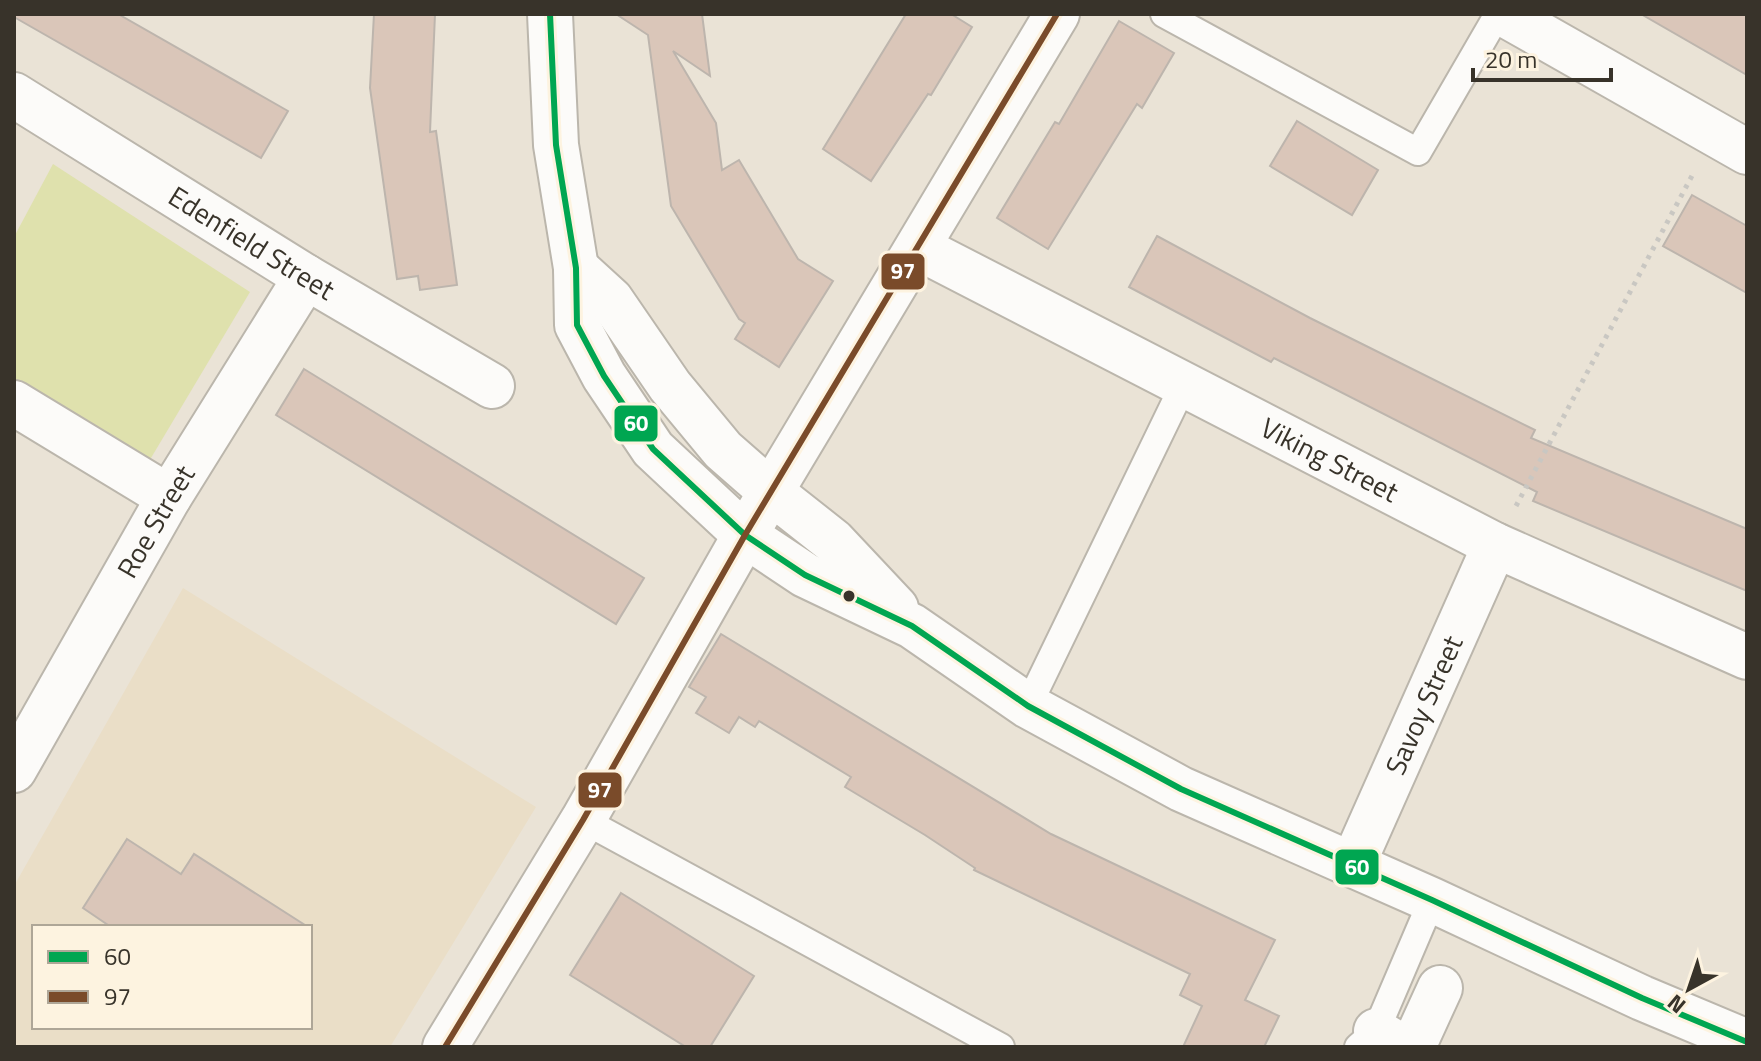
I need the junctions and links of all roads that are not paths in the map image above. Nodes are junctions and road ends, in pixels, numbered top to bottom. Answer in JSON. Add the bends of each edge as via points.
{"nodes":[{"id":1,"x":550,"y":14,"type":"edge"},
{"id":2,"x":1057,"y":14,"type":"edge"},
{"id":3,"x":1164,"y":14,"type":"edge"},
{"id":4,"x":1498,"y":14,"type":"edge"},
{"id":5,"x":1504,"y":14,"type":"edge"},
{"id":6,"x":14,"y":95,"type":"edge"},
{"id":7,"x":1730,"y":143,"type":"edge"},
{"id":8,"x":919,"y":248,"type":"junction"},
{"id":9,"x":576,"y":268,"type":"junction"},
{"id":10,"x":306,"y":277,"type":"junction"},
{"id":11,"x":1184,"y":384,"type":"junction"},
{"id":12,"x":492,"y":386,"type":"dead end"},
{"id":13,"x":14,"y":403,"type":"edge"},
{"id":14,"x":771,"y":492,"type":"junction"},
{"id":15,"x":169,"y":497,"type":"junction"},
{"id":16,"x":745,"y":535,"type":"junction"},
{"id":17,"x":1495,"y":545,"type":"junction"},
{"id":18,"x":912,"y":626,"type":"junction"},
{"id":19,"x":1747,"y":657,"type":"edge"},
{"id":20,"x":1028,"y":706,"type":"junction"},
{"id":21,"x":14,"y":770,"type":"edge"},
{"id":22,"x":583,"y":820,"type":"junction"},
{"id":23,"x":1353,"y":864,"type":"junction"},
{"id":24,"x":1432,"y":900,"type":"junction"},
{"id":25,"x":1440,"y":988,"type":"dead end"},
{"id":26,"x":1747,"y":1042,"type":"edge"},
{"id":27,"x":1387,"y":1043,"type":"edge"},
{"id":28,"x":445,"y":1047,"type":"edge"},
{"id":29,"x":1001,"y":1047,"type":"edge"}],
"edges":[{"from":1,"to":9,"type":"street","via":[[556,145]]},
{"from":2,"to":8,"type":"street"},
{"from":3,"to":4,"type":"lane","via":[[1418,152]]},
{"from":5,"to":7,"type":"street"},
{"from":6,"to":10,"type":"street","name":"Edenfield Street"},
{"from":8,"to":11,"type":"street","name":"Viking Street"},
{"from":8,"to":14,"type":"street"},
{"from":9,"to":14,"type":"street","via":[[611,300],[670,386],[723,450]]},
{"from":9,"to":16,"type":"street","via":[[577,325],[604,376],[653,449]]},
{"from":10,"to":12,"type":"street","name":"Edenfield Street"},
{"from":10,"to":15,"type":"street","name":"Roe Street"},
{"from":11,"to":17,"type":"street","name":"Viking Street"},
{"from":11,"to":20,"type":"lane"},
{"from":13,"to":15,"type":"street"},
{"from":14,"to":16,"type":"street"},
{"from":14,"to":18,"type":"street","via":[[833,541]]},
{"from":15,"to":21,"type":"street","name":"Roe Street"},
{"from":16,"to":18,"type":"street","via":[[805,575]]},
{"from":16,"to":22,"type":"street"},
{"from":17,"to":19,"type":"street","name":"Viking Street"},
{"from":17,"to":23,"type":"street","name":"Savoy Street"},
{"from":18,"to":20,"type":"street"},
{"from":20,"to":23,"type":"street","via":[[1181,789]]},
{"from":22,"to":28,"type":"street"},
{"from":22,"to":29,"type":"lane"},
{"from":23,"to":24,"type":"street"},
{"from":24,"to":26,"type":"street"},
{"from":24,"to":27,"type":"lane"},
{"from":25,"to":27,"type":"street"}]}
